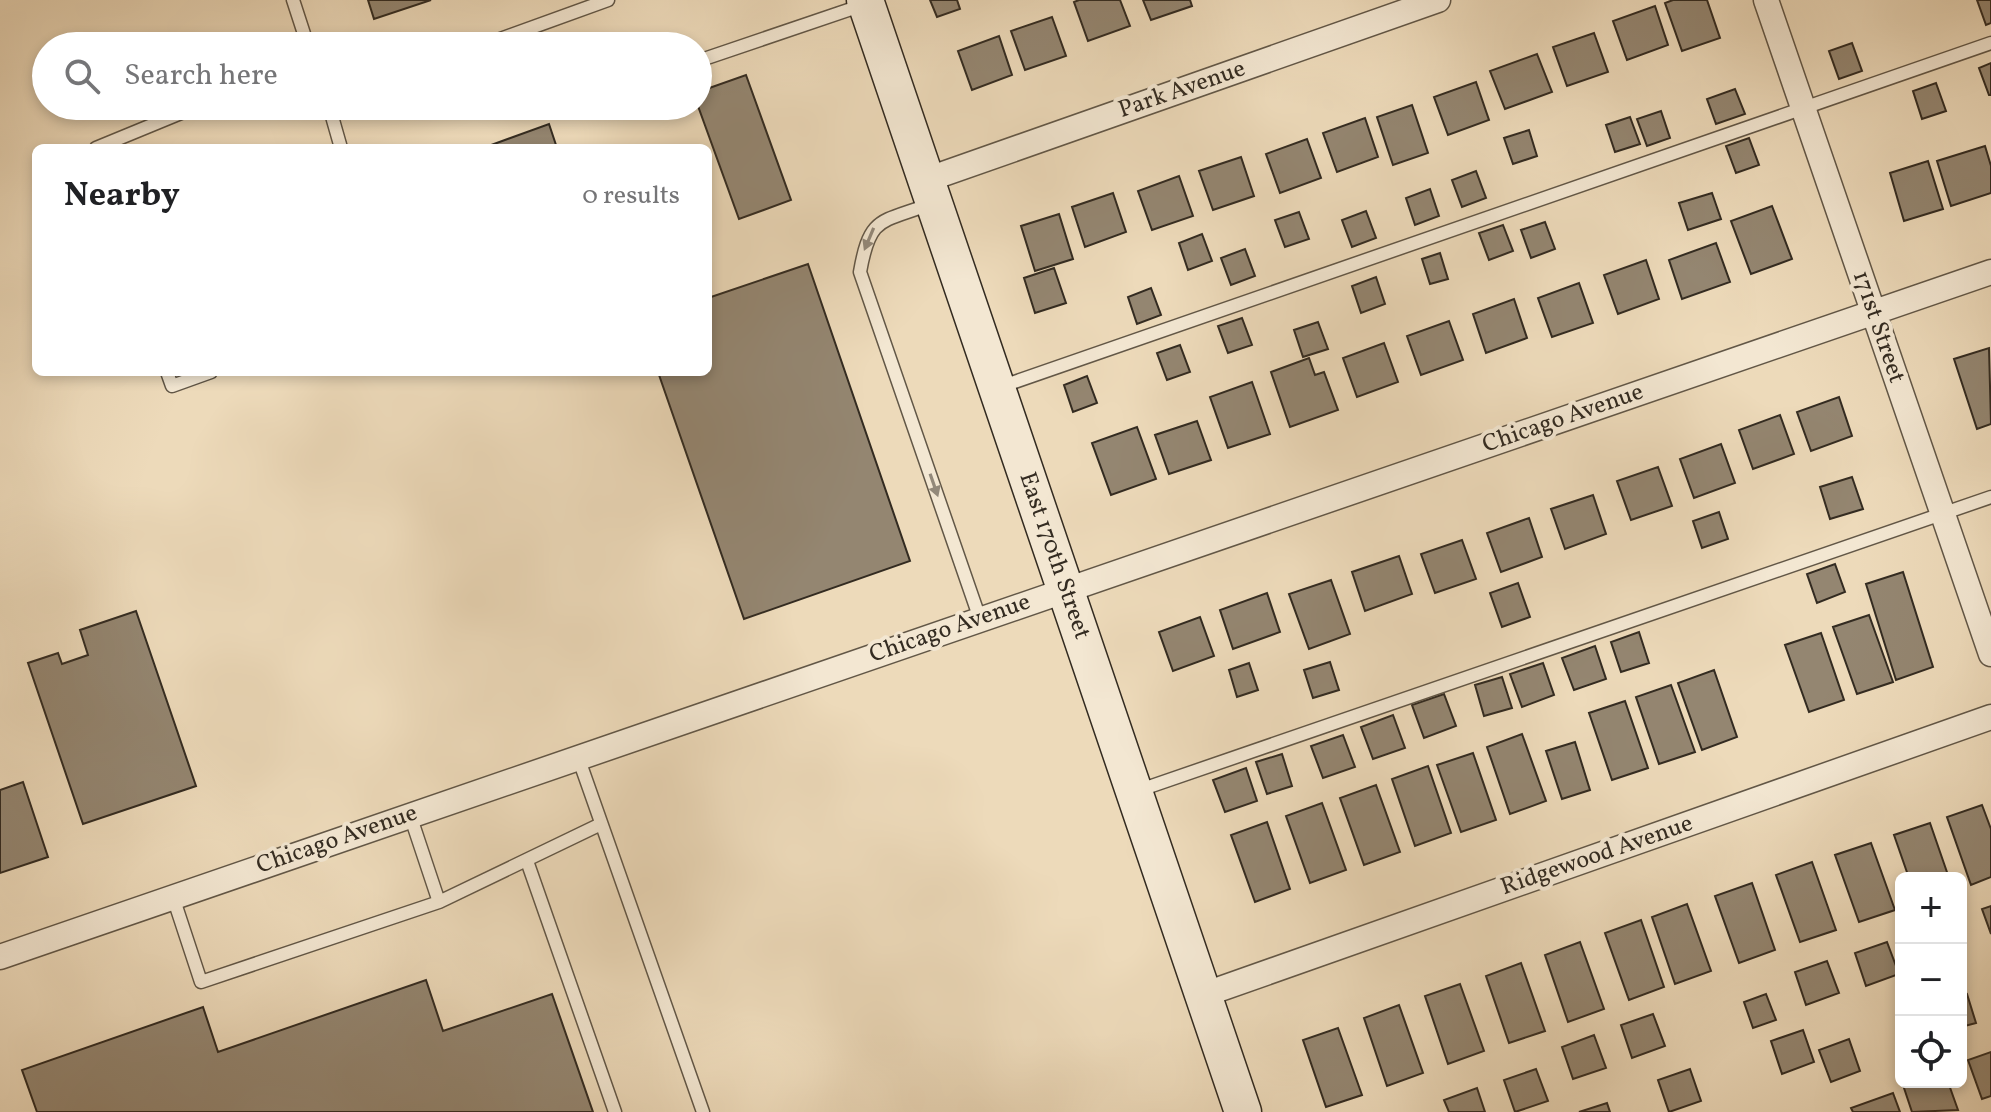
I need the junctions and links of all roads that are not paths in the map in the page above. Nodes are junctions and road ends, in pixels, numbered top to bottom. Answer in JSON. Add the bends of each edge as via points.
{"nodes":[{"id":1,"x":293,"y":0,"type":"edge"},
{"id":2,"x":608,"y":0,"type":"edge"},
{"id":3,"x":1438,"y":0,"type":"edge"},
{"id":4,"x":1766,"y":0,"type":"edge"},
{"id":5,"x":865,"y":2,"type":"edge"},
{"id":6,"x":303,"y":32,"type":"edge"},
{"id":7,"x":520,"y":32,"type":"edge"},
{"id":8,"x":1991,"y":43,"type":"edge"},
{"id":9,"x":712,"y":56,"type":"edge"},
{"id":10,"x":1804,"y":110,"type":"junction"},
{"id":11,"x":164,"y":120,"type":"edge"},
{"id":12,"x":333,"y":120,"type":"edge"},
{"id":13,"x":106,"y":144,"type":"edge"},
{"id":14,"x":340,"y":144,"type":"edge"},
{"id":15,"x":930,"y":191,"type":"junction"},
{"id":16,"x":1991,"y":272,"type":"edge"},
{"id":17,"x":1873,"y":312,"type":"junction"},
{"id":18,"x":168,"y":376,"type":"edge"},
{"id":19,"x":200,"y":376,"type":"edge"},
{"id":20,"x":997,"y":388,"type":"junction"},
{"id":21,"x":1991,"y":497,"type":"edge"},
{"id":22,"x":1943,"y":514,"type":"junction"},
{"id":23,"x":1065,"y":589,"type":"junction"},
{"id":24,"x":980,"y":619,"type":"junction"},
{"id":25,"x":1991,"y":654,"type":"edge"},
{"id":26,"x":1991,"y":717,"type":"edge"},
{"id":27,"x":578,"y":757,"type":"junction"},
{"id":28,"x":1134,"y":792,"type":"junction"},
{"id":29,"x":410,"y":815,"type":"junction"},
{"id":30,"x":601,"y":824,"type":"junction"},
{"id":31,"x":527,"y":861,"type":"junction"},
{"id":32,"x":173,"y":897,"type":"junction"},
{"id":33,"x":439,"y":902,"type":"junction"},
{"id":34,"x":0,"y":957,"type":"edge"},
{"id":35,"x":1203,"y":995,"type":"junction"},
{"id":36,"x":615,"y":1112,"type":"edge"},
{"id":37,"x":703,"y":1112,"type":"edge"},
{"id":38,"x":1243,"y":1112,"type":"edge"}],
"edges":[{"from":1,"to":6,"type":"lane"},
{"from":2,"to":7,"type":"lane"},
{"from":3,"to":15,"type":"street","name":"Park Avenue"},
{"from":4,"to":10,"type":"street","name":"171st Street"},
{"from":5,"to":9,"type":"lane"},
{"from":5,"to":15,"type":"street","name":"East 170th Street"},
{"from":8,"to":10,"type":"lane"},
{"from":10,"to":17,"type":"street","name":"171st Street"},
{"from":10,"to":20,"type":"lane"},
{"from":11,"to":13,"type":"lane"},
{"from":12,"to":14,"type":"lane"},
{"from":15,"to":20,"type":"street","name":"East 170th Street"},
{"from":15,"to":24,"type":"lane","one_way":true,"via":[[876,225],[865,242],[860,272]]},
{"from":16,"to":17,"type":"street","name":"Chicago Avenue"},
{"from":17,"to":22,"type":"street","name":"171st Street"},
{"from":17,"to":23,"type":"street","name":"Chicago Avenue"},
{"from":18,"to":19,"type":"lane","via":[[172,386]]},
{"from":20,"to":23,"type":"street","name":"East 170th Street"},
{"from":21,"to":22,"type":"lane"},
{"from":22,"to":25,"type":"street","name":"171st Street"},
{"from":22,"to":28,"type":"lane"},
{"from":23,"to":24,"type":"street","name":"Chicago Avenue"},
{"from":23,"to":28,"type":"street","name":"East 170th Street"},
{"from":24,"to":27,"type":"street","name":"Chicago Avenue"},
{"from":26,"to":35,"type":"street","name":"Ridgewood Avenue"},
{"from":27,"to":29,"type":"street","name":"Chicago Avenue"},
{"from":27,"to":30,"type":"lane"},
{"from":28,"to":35,"type":"street","name":"East 170th Street"},
{"from":29,"to":32,"type":"street","name":"Chicago Avenue"},
{"from":29,"to":33,"type":"lane"},
{"from":30,"to":31,"type":"lane"},
{"from":30,"to":37,"type":"lane"},
{"from":31,"to":33,"type":"lane"},
{"from":31,"to":36,"type":"lane"},
{"from":32,"to":33,"type":"lane","via":[[201,982]]},
{"from":32,"to":34,"type":"street","name":"Chicago Avenue"},
{"from":35,"to":38,"type":"street","name":"East 170th Street"}]}
